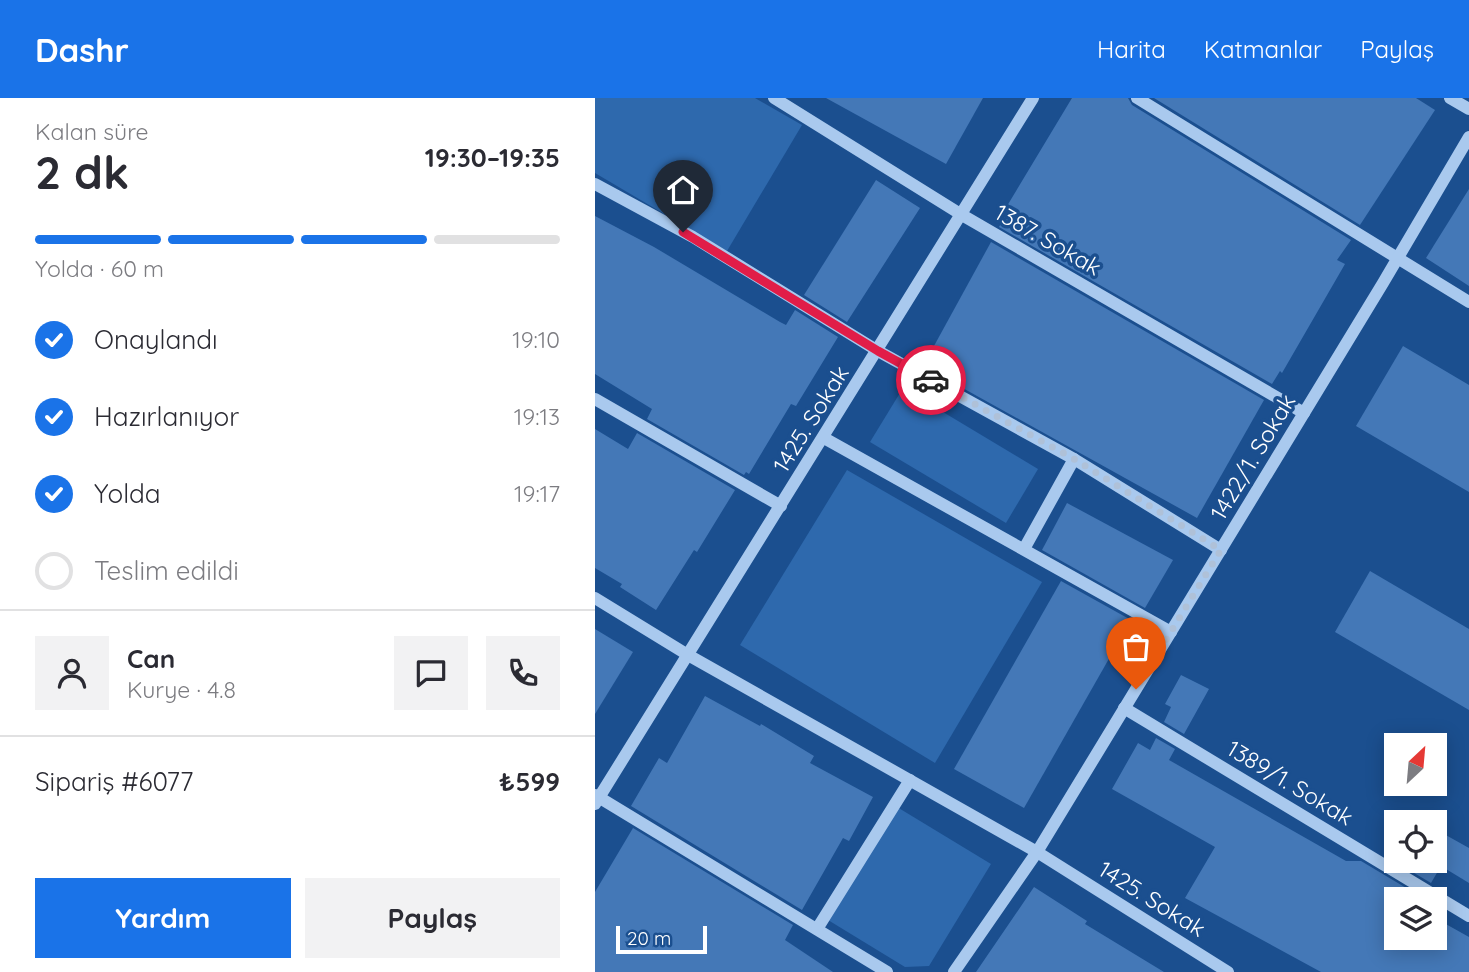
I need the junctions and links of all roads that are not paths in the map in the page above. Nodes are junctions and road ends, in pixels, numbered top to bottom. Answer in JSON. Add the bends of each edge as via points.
{"nodes":[{"id":1,"x":774,"y":98,"type":"edge"},
{"id":2,"x":1034,"y":98,"type":"edge"},
{"id":3,"x":1137,"y":98,"type":"edge"},
{"id":4,"x":1450,"y":98,"type":"edge"},
{"id":5,"x":1469,"y":109,"type":"edge"},
{"id":6,"x":1469,"y":137,"type":"edge"},
{"id":7,"x":595,"y":184,"type":"edge"},
{"id":8,"x":962,"y":215,"type":"junction"},
{"id":9,"x":1397,"y":259,"type":"junction"},
{"id":10,"x":1469,"y":302,"type":"edge"},
{"id":11,"x":878,"y":351,"type":"junction"},
{"id":12,"x":595,"y":399,"type":"edge"},
{"id":13,"x":1304,"y":412,"type":"junction"},
{"id":14,"x":824,"y":438,"type":"junction"},
{"id":15,"x":1074,"y":459,"type":"junction"},
{"id":16,"x":781,"y":506,"type":"junction"},
{"id":17,"x":1024,"y":549,"type":"junction"},
{"id":18,"x":1221,"y":550,"type":"junction"},
{"id":19,"x":595,"y":598,"type":"edge"},
{"id":20,"x":1171,"y":632,"type":"junction"},
{"id":21,"x":688,"y":655,"type":"junction"},
{"id":22,"x":1125,"y":708,"type":"junction"},
{"id":23,"x":910,"y":780,"type":"junction"},
{"id":24,"x":596,"y":799,"type":"edge"},
{"id":25,"x":1037,"y":852,"type":"junction"},
{"id":26,"x":1469,"y":916,"type":"edge"},
{"id":27,"x":817,"y":929,"type":"junction"},
{"id":28,"x":887,"y":972,"type":"edge"},
{"id":29,"x":954,"y":972,"type":"edge"},
{"id":30,"x":1228,"y":972,"type":"edge"}],
"edges":[{"from":1,"to":8,"type":"street","name":"1387. Sokak"},
{"from":2,"to":8,"type":"street","name":"1425. Sokak"},
{"from":3,"to":9,"type":"street"},
{"from":4,"to":5,"type":"street"},
{"from":6,"to":9,"type":"street","name":"1422/1. Sokak"},
{"from":7,"to":11,"type":"street","via":[[693,237]]},
{"from":8,"to":11,"type":"street","name":"1425. Sokak"},
{"from":8,"to":13,"type":"street","name":"1387. Sokak"},
{"from":9,"to":10,"type":"street"},
{"from":9,"to":13,"type":"street","name":"1422/1. Sokak"},
{"from":11,"to":14,"type":"street","name":"1425. Sokak"},
{"from":11,"to":15,"type":"street"},
{"from":12,"to":16,"type":"street"},
{"from":13,"to":18,"type":"street","name":"1422/1. Sokak"},
{"from":14,"to":16,"type":"street","name":"1425. Sokak"},
{"from":14,"to":17,"type":"street"},
{"from":15,"to":17,"type":"street"},
{"from":15,"to":18,"type":"street"},
{"from":16,"to":21,"type":"street","name":"1425. Sokak"},
{"from":17,"to":20,"type":"street"},
{"from":18,"to":20,"type":"street","name":"1422/1. Sokak"},
{"from":19,"to":21,"type":"street","name":"1425. Sokak"},
{"from":20,"to":22,"type":"street","name":"1422/1. Sokak"},
{"from":21,"to":23,"type":"street","name":"1425. Sokak"},
{"from":21,"to":24,"type":"street","name":"1425. Sokak"},
{"from":22,"to":25,"type":"street","name":"1422/1. Sokak"},
{"from":22,"to":26,"type":"street","name":"1389/1. Sokak"},
{"from":23,"to":25,"type":"street","name":"1425. Sokak"},
{"from":23,"to":27,"type":"street"},
{"from":24,"to":27,"type":"street"},
{"from":25,"to":29,"type":"street","name":"1422/1. Sokak"},
{"from":25,"to":30,"type":"street","name":"1425. Sokak"},
{"from":27,"to":28,"type":"street"}]}
